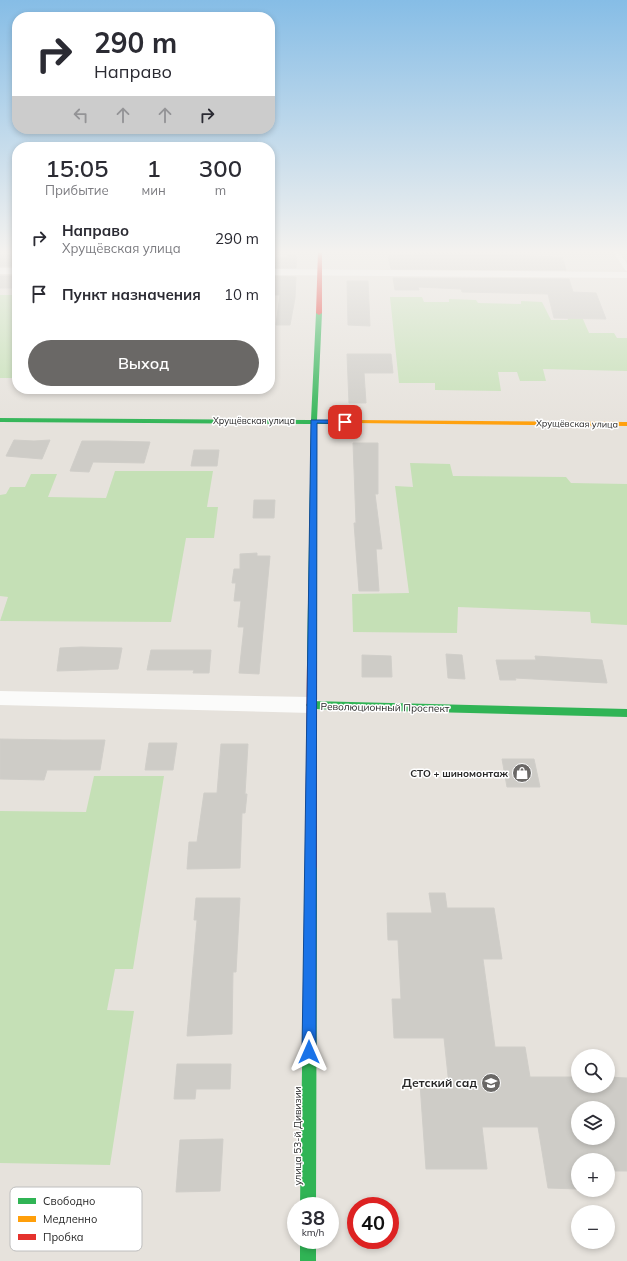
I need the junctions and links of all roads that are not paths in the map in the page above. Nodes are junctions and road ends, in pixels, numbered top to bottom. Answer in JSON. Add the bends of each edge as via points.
{"nodes":[{"id":1,"x":319,"y":310,"type":"edge"},
{"id":2,"x":0,"y":420,"type":"edge"},
{"id":3,"x":314,"y":421,"type":"junction"},
{"id":4,"x":627,"y":424,"type":"edge"},
{"id":5,"x":0,"y":698,"type":"edge"},
{"id":6,"x":311,"y":705,"type":"junction"},
{"id":7,"x":627,"y":713,"type":"edge"},
{"id":8,"x":308,"y":1197,"type":"edge"},
{"id":9,"x":308,"y":1249,"type":"edge"},
{"id":10,"x":308,"y":1261,"type":"edge"}],
"edges":[{"from":1,"to":3,"type":"street","name":"улица 53-й Дивизии"},
{"from":2,"to":3,"type":"street","name":"Хрущёвская улица"},
{"from":3,"to":4,"type":"street","name":"Хрущёвская улица"},
{"from":3,"to":6,"type":"street","name":"улица 53-й Дивизии"},
{"from":5,"to":6,"type":"street","name":"Революционный Проспект"},
{"from":6,"to":7,"type":"street","name":"Революционный Проспект"},
{"from":6,"to":8,"type":"street","name":"улица 53-й Дивизии"},
{"from":9,"to":10,"type":"street"}]}
